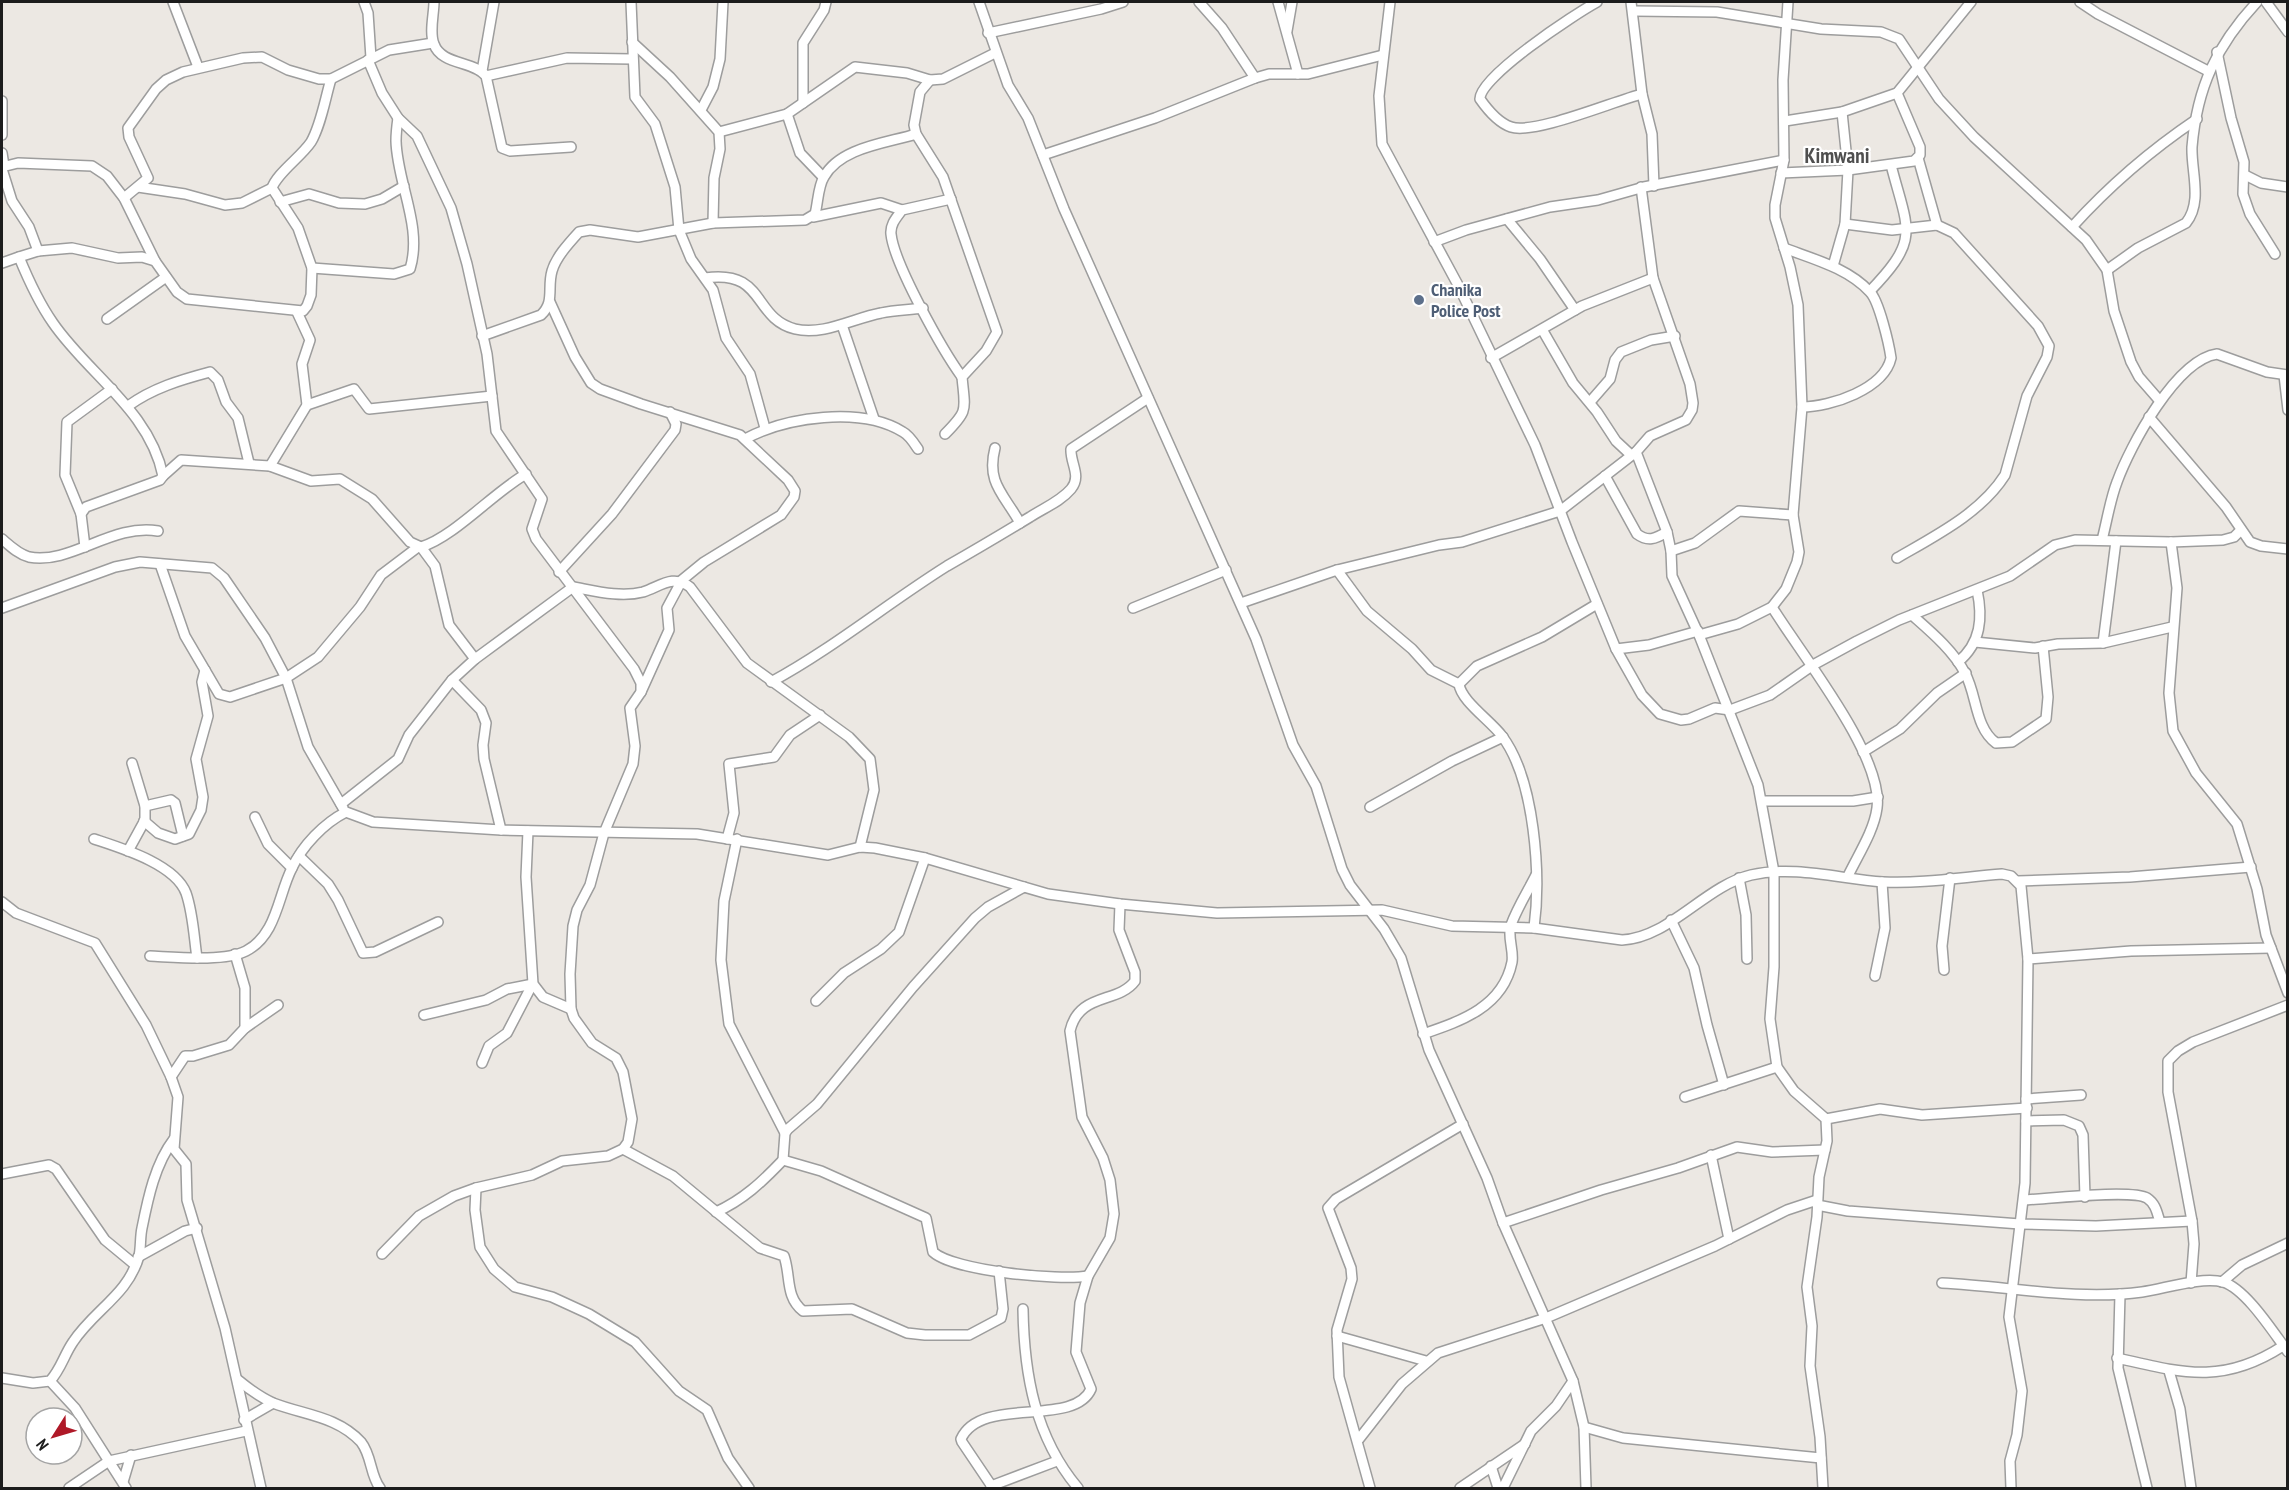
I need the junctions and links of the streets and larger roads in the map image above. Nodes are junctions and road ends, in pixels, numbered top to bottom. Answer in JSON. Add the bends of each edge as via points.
{"nodes":[{"id":1,"x":173,"y":2,"type":"edge"},
{"id":2,"x":364,"y":2,"type":"edge"},
{"id":3,"x":434,"y":2,"type":"edge"},
{"id":4,"x":494,"y":2,"type":"edge"},
{"id":5,"x":632,"y":2,"type":"edge"},
{"id":6,"x":723,"y":2,"type":"edge"},
{"id":7,"x":826,"y":2,"type":"edge"},
{"id":8,"x":979,"y":2,"type":"edge"},
{"id":9,"x":1123,"y":2,"type":"edge"},
{"id":10,"x":1199,"y":2,"type":"edge"},
{"id":11,"x":1278,"y":2,"type":"edge"},
{"id":12,"x":1292,"y":2,"type":"edge"},
{"id":13,"x":1390,"y":2,"type":"edge"},
{"id":14,"x":1597,"y":2,"type":"edge"},
{"id":15,"x":1788,"y":2,"type":"edge"},
{"id":16,"x":1971,"y":2,"type":"edge"},
{"id":17,"x":2080,"y":2,"type":"edge"},
{"id":18,"x":2257,"y":2,"type":"edge"},
{"id":19,"x":2266,"y":2,"type":"edge"},
{"id":20,"x":1632,"y":6,"type":"edge"},
{"id":21,"x":1788,"y":21,"type":"junction"},
{"id":22,"x":2288,"y":32,"type":"edge"},
{"id":23,"x":988,"y":33,"type":"junction"},
{"id":24,"x":1287,"y":33,"type":"junction"},
{"id":25,"x":632,"y":42,"type":"junction"},
{"id":26,"x":433,"y":43,"type":"junction"},
{"id":27,"x":2217,"y":52,"type":"junction"},
{"id":28,"x":995,"y":53,"type":"junction"},
{"id":29,"x":1383,"y":55,"type":"junction"},
{"id":30,"x":369,"y":59,"type":"junction"},
{"id":31,"x":632,"y":59,"type":"junction"},
{"id":32,"x":198,"y":67,"type":"junction"},
{"id":33,"x":1918,"y":68,"type":"junction"},
{"id":34,"x":2208,"y":71,"type":"junction"},
{"id":35,"x":484,"y":74,"type":"junction"},
{"id":36,"x":1298,"y":74,"type":"junction"},
{"id":37,"x":1255,"y":78,"type":"junction"},
{"id":38,"x":331,"y":79,"type":"junction"},
{"id":39,"x":930,"y":80,"type":"junction"},
{"id":40,"x":1897,"y":93,"type":"junction"},
{"id":41,"x":1642,"y":94,"type":"junction"},
{"id":42,"x":2,"y":100,"type":"edge"},
{"id":43,"x":803,"y":103,"type":"junction"},
{"id":44,"x":701,"y":110,"type":"junction"},
{"id":45,"x":1842,"y":112,"type":"junction"},
{"id":46,"x":787,"y":114,"type":"junction"},
{"id":47,"x":398,"y":118,"type":"junction"},
{"id":48,"x":2197,"y":119,"type":"junction"},
{"id":49,"x":1785,"y":121,"type":"junction"},
{"id":50,"x":719,"y":132,"type":"junction"},
{"id":51,"x":916,"y":134,"type":"junction"},
{"id":52,"x":2,"y":135,"type":"edge"},
{"id":53,"x":571,"y":147,"type":"dead end"},
{"id":54,"x":2,"y":153,"type":"edge"},
{"id":55,"x":1043,"y":155,"type":"junction"},
{"id":56,"x":1918,"y":158,"type":"junction"},
{"id":57,"x":1784,"y":160,"type":"junction"},
{"id":58,"x":1891,"y":165,"type":"junction"},
{"id":59,"x":2,"y":167,"type":"edge"},
{"id":60,"x":1848,"y":170,"type":"junction"},
{"id":61,"x":1781,"y":173,"type":"junction"},
{"id":62,"x":2245,"y":175,"type":"junction"},
{"id":63,"x":824,"y":177,"type":"junction"},
{"id":64,"x":404,"y":186,"type":"junction"},
{"id":65,"x":1654,"y":186,"type":"junction"},
{"id":66,"x":1641,"y":187,"type":"junction"},
{"id":67,"x":2288,"y":187,"type":"edge"},
{"id":68,"x":138,"y":188,"type":"junction"},
{"id":69,"x":272,"y":188,"type":"junction"},
{"id":70,"x":124,"y":198,"type":"junction"},
{"id":71,"x":951,"y":199,"type":"junction"},
{"id":72,"x":280,"y":202,"type":"junction"},
{"id":73,"x":902,"y":210,"type":"junction"},
{"id":74,"x":813,"y":217,"type":"junction"},
{"id":75,"x":1507,"y":219,"type":"junction"},
{"id":76,"x":713,"y":223,"type":"junction"},
{"id":77,"x":1845,"y":224,"type":"junction"},
{"id":78,"x":1937,"y":225,"type":"junction"},
{"id":79,"x":1907,"y":227,"type":"junction"},
{"id":80,"x":2072,"y":227,"type":"junction"},
{"id":81,"x":679,"y":230,"type":"junction"},
{"id":82,"x":1434,"y":242,"type":"junction"},
{"id":83,"x":1784,"y":248,"type":"junction"},
{"id":84,"x":38,"y":251,"type":"junction"},
{"id":85,"x":2275,"y":254,"type":"dead end"},
{"id":86,"x":19,"y":257,"type":"junction"},
{"id":87,"x":155,"y":261,"type":"junction"},
{"id":88,"x":2,"y":263,"type":"edge"},
{"id":89,"x":1833,"y":266,"type":"junction"},
{"id":90,"x":312,"y":268,"type":"junction"},
{"id":91,"x":2107,"y":270,"type":"junction"},
{"id":92,"x":166,"y":277,"type":"junction"},
{"id":93,"x":1653,"y":278,"type":"junction"},
{"id":94,"x":705,"y":279,"type":"junction"},
{"id":95,"x":1870,"y":291,"type":"junction"},
{"id":96,"x":550,"y":302,"type":"junction"},
{"id":97,"x":923,"y":308,"type":"junction"},
{"id":98,"x":1575,"y":310,"type":"junction"},
{"id":99,"x":297,"y":312,"type":"junction"},
{"id":100,"x":107,"y":319,"type":"dead end"},
{"id":101,"x":842,"y":325,"type":"junction"},
{"id":102,"x":1543,"y":331,"type":"junction"},
{"id":103,"x":483,"y":336,"type":"junction"},
{"id":104,"x":1675,"y":336,"type":"junction"},
{"id":105,"x":1491,"y":358,"type":"junction"},
{"id":106,"x":2286,"y":375,"type":"edge"},
{"id":107,"x":962,"y":377,"type":"junction"},
{"id":108,"x":112,"y":389,"type":"junction"},
{"id":109,"x":492,"y":396,"type":"junction"},
{"id":110,"x":1148,"y":398,"type":"junction"},
{"id":111,"x":2159,"y":400,"type":"junction"},
{"id":112,"x":1590,"y":402,"type":"junction"},
{"id":113,"x":307,"y":405,"type":"junction"},
{"id":114,"x":128,"y":406,"type":"junction"},
{"id":115,"x":1802,"y":407,"type":"junction"},
{"id":116,"x":2288,"y":410,"type":"edge"},
{"id":117,"x":670,"y":412,"type":"junction"},
{"id":118,"x":2150,"y":417,"type":"junction"},
{"id":119,"x":874,"y":419,"type":"junction"},
{"id":120,"x":765,"y":428,"type":"junction"},
{"id":121,"x":945,"y":434,"type":"dead end"},
{"id":122,"x":745,"y":439,"type":"junction"},
{"id":123,"x":995,"y":448,"type":"dead end"},
{"id":124,"x":918,"y":449,"type":"dead end"},
{"id":125,"x":1634,"y":453,"type":"junction"},
{"id":126,"x":249,"y":463,"type":"junction"},
{"id":127,"x":270,"y":466,"type":"junction"},
{"id":128,"x":526,"y":474,"type":"junction"},
{"id":129,"x":163,"y":476,"type":"junction"},
{"id":130,"x":1605,"y":476,"type":"junction"},
{"id":131,"x":1560,"y":511,"type":"junction"},
{"id":132,"x":81,"y":514,"type":"junction"},
{"id":133,"x":1793,"y":515,"type":"junction"},
{"id":134,"x":1020,"y":523,"type":"junction"},
{"id":135,"x":2241,"y":530,"type":"junction"},
{"id":136,"x":158,"y":531,"type":"dead end"},
{"id":137,"x":1667,"y":532,"type":"junction"},
{"id":138,"x":2,"y":539,"type":"edge"},
{"id":139,"x":2102,"y":540,"type":"junction"},
{"id":140,"x":2116,"y":542,"type":"junction"},
{"id":141,"x":2170,"y":542,"type":"junction"},
{"id":142,"x":85,"y":547,"type":"junction"},
{"id":143,"x":419,"y":547,"type":"junction"},
{"id":144,"x":2288,"y":549,"type":"edge"},
{"id":145,"x":1671,"y":551,"type":"junction"},
{"id":146,"x":1897,"y":558,"type":"dead end"},
{"id":147,"x":159,"y":564,"type":"junction"},
{"id":148,"x":1226,"y":570,"type":"junction"},
{"id":149,"x":1337,"y":570,"type":"junction"},
{"id":150,"x":559,"y":572,"type":"junction"},
{"id":151,"x":682,"y":580,"type":"junction"},
{"id":152,"x":573,"y":587,"type":"junction"},
{"id":153,"x":1977,"y":590,"type":"junction"},
{"id":154,"x":1240,"y":603,"type":"junction"},
{"id":155,"x":1597,"y":604,"type":"junction"},
{"id":156,"x":1772,"y":607,"type":"junction"},
{"id":157,"x":2,"y":608,"type":"edge"},
{"id":158,"x":1133,"y":608,"type":"dead end"},
{"id":159,"x":1912,"y":615,"type":"junction"},
{"id":160,"x":2172,"y":627,"type":"junction"},
{"id":161,"x":1698,"y":633,"type":"junction"},
{"id":162,"x":1975,"y":642,"type":"junction"},
{"id":163,"x":2103,"y":643,"type":"junction"},
{"id":164,"x":2043,"y":646,"type":"junction"},
{"id":165,"x":1616,"y":649,"type":"junction"},
{"id":166,"x":475,"y":659,"type":"junction"},
{"id":167,"x":1958,"y":662,"type":"junction"},
{"id":168,"x":1813,"y":665,"type":"junction"},
{"id":169,"x":205,"y":670,"type":"junction"},
{"id":170,"x":1966,"y":673,"type":"junction"},
{"id":171,"x":286,"y":678,"type":"junction"},
{"id":172,"x":452,"y":680,"type":"junction"},
{"id":173,"x":771,"y":682,"type":"junction"},
{"id":174,"x":1459,"y":684,"type":"junction"},
{"id":175,"x":641,"y":692,"type":"junction"},
{"id":176,"x":1730,"y":710,"type":"junction"},
{"id":177,"x":820,"y":715,"type":"junction"},
{"id":178,"x":1503,"y":737,"type":"junction"},
{"id":179,"x":1863,"y":752,"type":"junction"},
{"id":180,"x":132,"y":763,"type":"dead end"},
{"id":181,"x":1878,"y":797,"type":"junction"},
{"id":182,"x":1762,"y":801,"type":"junction"},
{"id":183,"x":146,"y":806,"type":"junction"},
{"id":184,"x":1370,"y":807,"type":"dead end"},
{"id":185,"x":343,"y":808,"type":"junction"},
{"id":186,"x":255,"y":817,"type":"dead end"},
{"id":187,"x":144,"y":821,"type":"junction"},
{"id":188,"x":501,"y":830,"type":"junction"},
{"id":189,"x":528,"y":831,"type":"junction"},
{"id":190,"x":604,"y":833,"type":"junction"},
{"id":191,"x":183,"y":836,"type":"junction"},
{"id":192,"x":94,"y":839,"type":"dead end"},
{"id":193,"x":732,"y":839,"type":"junction"},
{"id":194,"x":860,"y":847,"type":"junction"},
{"id":195,"x":128,"y":851,"type":"junction"},
{"id":196,"x":299,"y":856,"type":"junction"},
{"id":197,"x":925,"y":858,"type":"junction"},
{"id":198,"x":2251,"y":867,"type":"junction"},
{"id":199,"x":292,"y":868,"type":"junction"},
{"id":200,"x":1774,"y":872,"type":"junction"},
{"id":201,"x":1537,"y":874,"type":"junction"},
{"id":202,"x":1848,"y":876,"type":"junction"},
{"id":203,"x":1739,"y":878,"type":"junction"},
{"id":204,"x":1950,"y":878,"type":"junction"},
{"id":205,"x":2018,"y":881,"type":"junction"},
{"id":206,"x":1882,"y":882,"type":"junction"},
{"id":207,"x":1024,"y":886,"type":"junction"},
{"id":208,"x":2,"y":902,"type":"edge"},
{"id":209,"x":1120,"y":904,"type":"junction"},
{"id":210,"x":1366,"y":909,"type":"junction"},
{"id":211,"x":1671,"y":920,"type":"junction"},
{"id":212,"x":438,"y":922,"type":"dead end"},
{"id":213,"x":1510,"y":927,"type":"junction"},
{"id":214,"x":1534,"y":928,"type":"junction"},
{"id":215,"x":2271,"y":948,"type":"junction"},
{"id":216,"x":235,"y":954,"type":"junction"},
{"id":217,"x":150,"y":956,"type":"dead end"},
{"id":218,"x":197,"y":958,"type":"junction"},
{"id":219,"x":2028,"y":958,"type":"junction"},
{"id":220,"x":1747,"y":959,"type":"dead end"},
{"id":221,"x":1944,"y":970,"type":"dead end"},
{"id":222,"x":1875,"y":976,"type":"dead end"},
{"id":223,"x":533,"y":985,"type":"junction"},
{"id":224,"x":2288,"y":993,"type":"edge"},
{"id":225,"x":816,"y":1001,"type":"dead end"},
{"id":226,"x":278,"y":1005,"type":"dead end"},
{"id":227,"x":2288,"y":1005,"type":"edge"},
{"id":228,"x":571,"y":1009,"type":"junction"},
{"id":229,"x":424,"y":1015,"type":"dead end"},
{"id":230,"x":245,"y":1028,"type":"junction"},
{"id":231,"x":1424,"y":1034,"type":"junction"},
{"id":232,"x":482,"y":1063,"type":"dead end"},
{"id":233,"x":1777,"y":1067,"type":"junction"},
{"id":234,"x":171,"y":1077,"type":"junction"},
{"id":235,"x":1724,"y":1085,"type":"junction"},
{"id":236,"x":2081,"y":1095,"type":"dead end"},
{"id":237,"x":1684,"y":1097,"type":"dead end"},
{"id":238,"x":2027,"y":1104,"type":"junction"},
{"id":239,"x":1826,"y":1119,"type":"junction"},
{"id":240,"x":2026,"y":1121,"type":"junction"},
{"id":241,"x":1463,"y":1124,"type":"junction"},
{"id":242,"x":785,"y":1133,"type":"junction"},
{"id":243,"x":174,"y":1139,"type":"junction"},
{"id":244,"x":623,"y":1149,"type":"junction"},
{"id":245,"x":1825,"y":1150,"type":"junction"},
{"id":246,"x":1711,"y":1155,"type":"junction"},
{"id":247,"x":783,"y":1160,"type":"junction"},
{"id":248,"x":2,"y":1174,"type":"edge"},
{"id":249,"x":476,"y":1188,"type":"junction"},
{"id":250,"x":2085,"y":1197,"type":"junction"},
{"id":251,"x":2024,"y":1200,"type":"junction"},
{"id":252,"x":1817,"y":1203,"type":"junction"},
{"id":253,"x":716,"y":1212,"type":"junction"},
{"id":254,"x":2192,"y":1221,"type":"junction"},
{"id":255,"x":2160,"y":1222,"type":"junction"},
{"id":256,"x":1503,"y":1223,"type":"junction"},
{"id":257,"x":2020,"y":1224,"type":"junction"},
{"id":258,"x":197,"y":1228,"type":"junction"},
{"id":259,"x":1729,"y":1239,"type":"junction"},
{"id":260,"x":2288,"y":1243,"type":"edge"},
{"id":261,"x":382,"y":1254,"type":"dead end"},
{"id":262,"x":136,"y":1261,"type":"junction"},
{"id":263,"x":999,"y":1271,"type":"junction"},
{"id":264,"x":1088,"y":1276,"type":"junction"},
{"id":265,"x":2223,"y":1282,"type":"junction"},
{"id":266,"x":1942,"y":1283,"type":"dead end"},
{"id":267,"x":2191,"y":1283,"type":"junction"},
{"id":268,"x":2011,"y":1289,"type":"junction"},
{"id":269,"x":2120,"y":1294,"type":"junction"},
{"id":270,"x":1023,"y":1308,"type":"dead end"},
{"id":271,"x":1546,"y":1318,"type":"junction"},
{"id":272,"x":1337,"y":1336,"type":"junction"},
{"id":273,"x":2285,"y":1349,"type":"edge"},
{"id":274,"x":2117,"y":1358,"type":"junction"},
{"id":275,"x":1426,"y":1361,"type":"junction"},
{"id":276,"x":2169,"y":1371,"type":"junction"},
{"id":277,"x":2,"y":1378,"type":"edge"},
{"id":278,"x":238,"y":1380,"type":"junction"},
{"id":279,"x":50,"y":1381,"type":"junction"},
{"id":280,"x":1573,"y":1381,"type":"junction"},
{"id":281,"x":273,"y":1403,"type":"junction"},
{"id":282,"x":1035,"y":1411,"type":"junction"},
{"id":283,"x":244,"y":1420,"type":"junction"},
{"id":284,"x":1584,"y":1427,"type":"junction"},
{"id":285,"x":246,"y":1431,"type":"junction"},
{"id":286,"x":1359,"y":1440,"type":"junction"},
{"id":287,"x":1525,"y":1444,"type":"junction"},
{"id":288,"x":131,"y":1455,"type":"junction"},
{"id":289,"x":1821,"y":1458,"type":"junction"},
{"id":290,"x":109,"y":1461,"type":"junction"},
{"id":291,"x":1057,"y":1461,"type":"junction"},
{"id":292,"x":1491,"y":1466,"type":"junction"},
{"id":293,"x":125,"y":1485,"type":"edge"},
{"id":294,"x":992,"y":1487,"type":"edge"},
{"id":295,"x":69,"y":1488,"type":"edge"},
{"id":296,"x":261,"y":1488,"type":"edge"},
{"id":297,"x":380,"y":1488,"type":"edge"},
{"id":298,"x":749,"y":1488,"type":"edge"},
{"id":299,"x":1078,"y":1488,"type":"edge"},
{"id":300,"x":1370,"y":1488,"type":"edge"},
{"id":301,"x":1460,"y":1488,"type":"edge"},
{"id":302,"x":1498,"y":1488,"type":"edge"},
{"id":303,"x":1503,"y":1488,"type":"edge"},
{"id":304,"x":1586,"y":1488,"type":"edge"},
{"id":305,"x":1824,"y":1488,"type":"edge"},
{"id":306,"x":2011,"y":1488,"type":"edge"},
{"id":307,"x":2147,"y":1488,"type":"edge"},
{"id":308,"x":2191,"y":1488,"type":"edge"}],
"edges":[{"from":1,"to":32,"type":"street"},
{"from":2,"to":30,"type":"street","via":[[368,13]]},
{"from":3,"to":26,"type":"street"},
{"from":4,"to":35,"type":"street"},
{"from":5,"to":25,"type":"street"},
{"from":6,"to":44,"type":"street","via":[[720,59]]},
{"from":7,"to":43,"type":"street","via":[[803,43]]},
{"from":8,"to":23,"type":"street"},
{"from":9,"to":23,"type":"street"},
{"from":10,"to":37,"type":"street","via":[[1222,28]]},
{"from":11,"to":24,"type":"street"},
{"from":12,"to":24,"type":"street"},
{"from":13,"to":29,"type":"street"},
{"from":14,"to":41,"type":"street","via":[[1551,31],[1503,69],[1483,87],[1480,99],[1507,125],[1520,128],[1549,124]]},
{"from":15,"to":21,"type":"street"},
{"from":16,"to":33,"type":"street"},
{"from":17,"to":34,"type":"street"},
{"from":18,"to":27,"type":"street"},
{"from":19,"to":22,"type":"street"},
{"from":20,"to":21,"type":"street"},
{"from":20,"to":41,"type":"street"},
{"from":21,"to":33,"type":"street","via":[[1821,29],[1881,32],[1899,39]]},
{"from":21,"to":49,"type":"street","via":[[1783,80]]},
{"from":23,"to":28,"type":"street"},
{"from":24,"to":36,"type":"street"},
{"from":25,"to":31,"type":"street"},
{"from":25,"to":44,"type":"street"},
{"from":26,"to":30,"type":"street","via":[[388,50]]},
{"from":26,"to":35,"type":"street","via":[[451,59]]},
{"from":27,"to":34,"type":"street"},
{"from":27,"to":62,"type":"street"},
{"from":28,"to":39,"type":"street","via":[[943,79]]},
{"from":28,"to":55,"type":"street"},
{"from":29,"to":36,"type":"street"},
{"from":29,"to":82,"type":"street","via":[[1379,96],[1382,144]]},
{"from":30,"to":38,"type":"street"},
{"from":30,"to":47,"type":"street","via":[[382,93]]},
{"from":31,"to":35,"type":"street","via":[[567,58]]},
{"from":31,"to":81,"type":"street","via":[[635,97],[655,124],[675,187]]},
{"from":32,"to":38,"type":"street","via":[[262,57],[288,70]]},
{"from":32,"to":68,"type":"street","via":[[166,80],[128,128],[147,174],[146,182]]},
{"from":33,"to":40,"type":"street"},
{"from":33,"to":80,"type":"street","via":[[1928,86],[1974,136]]},
{"from":34,"to":48,"type":"street"},
{"from":35,"to":53,"type":"street","via":[[502,148],[510,151]]},
{"from":36,"to":37,"type":"street"},
{"from":37,"to":55,"type":"street","via":[[1155,118]]},
{"from":38,"to":69,"type":"street","via":[[312,139]]},
{"from":39,"to":43,"type":"street","via":[[855,67]]},
{"from":39,"to":51,"type":"street","via":[[920,92]]},
{"from":40,"to":45,"type":"street"},
{"from":40,"to":56,"type":"street","via":[[1920,147]]},
{"from":41,"to":65,"type":"street","via":[[1652,134]]},
{"from":42,"to":52,"type":"street"},
{"from":43,"to":46,"type":"street"},
{"from":44,"to":50,"type":"street"},
{"from":45,"to":49,"type":"street"},
{"from":45,"to":60,"type":"street"},
{"from":46,"to":50,"type":"street"},
{"from":46,"to":63,"type":"street","via":[[800,153]]},
{"from":47,"to":64,"type":"street","via":[[396,141]]},
{"from":47,"to":103,"type":"street","via":[[417,136],[451,208]]},
{"from":48,"to":80,"type":"street","via":[[2117,181]]},
{"from":48,"to":91,"type":"street","via":[[2192,147],[2191,216],[2186,223],[2138,248]]},
{"from":49,"to":57,"type":"street"},
{"from":50,"to":76,"type":"street"},
{"from":51,"to":63,"type":"street","via":[[874,143],[837,162]]},
{"from":51,"to":71,"type":"street","via":[[943,177]]},
{"from":54,"to":59,"type":"street"},
{"from":55,"to":110,"type":"street"},
{"from":56,"to":58,"type":"street"},
{"from":56,"to":78,"type":"street"},
{"from":57,"to":61,"type":"street"},
{"from":57,"to":65,"type":"street"},
{"from":58,"to":60,"type":"street"},
{"from":58,"to":79,"type":"street"},
{"from":59,"to":70,"type":"street","via":[[18,163],[92,166],[107,176]]},
{"from":59,"to":84,"type":"street","via":[[12,201],[29,227]]},
{"from":60,"to":61,"type":"street"},
{"from":60,"to":77,"type":"street"},
{"from":61,"to":83,"type":"street","via":[[1775,218]]},
{"from":62,"to":67,"type":"street","via":[[2262,183]]},
{"from":62,"to":85,"type":"street","via":[[2243,194],[2250,214]]},
{"from":63,"to":74,"type":"street"},
{"from":64,"to":72,"type":"street","via":[[365,204],[339,203],[309,194]]},
{"from":64,"to":90,"type":"street","via":[[414,255],[407,272]]},
{"from":65,"to":66,"type":"street"},
{"from":66,"to":75,"type":"street"},
{"from":66,"to":93,"type":"street"},
{"from":68,"to":69,"type":"street","via":[[185,194],[225,205],[242,203]]},
{"from":68,"to":70,"type":"street"},
{"from":69,"to":72,"type":"street"},
{"from":70,"to":87,"type":"street"},
{"from":71,"to":73,"type":"street"},
{"from":71,"to":107,"type":"street","via":[[997,332]]},
{"from":72,"to":90,"type":"street","via":[[298,228]]},
{"from":73,"to":74,"type":"street","via":[[881,203]]},
{"from":73,"to":97,"type":"street","via":[[891,234],[903,271]]},
{"from":74,"to":76,"type":"street"},
{"from":75,"to":82,"type":"street"},
{"from":75,"to":98,"type":"street"},
{"from":76,"to":81,"type":"street"},
{"from":77,"to":79,"type":"street","via":[[1873,230]]},
{"from":77,"to":89,"type":"street"},
{"from":78,"to":79,"type":"street"},
{"from":78,"to":146,"type":"street","via":[[1966,244],[2038,326],[2049,346],[2027,396],[1999,484],[1976,508]]},
{"from":79,"to":95,"type":"street","via":[[1901,256]]},
{"from":80,"to":91,"type":"street"},
{"from":81,"to":94,"type":"street"},
{"from":81,"to":96,"type":"street","via":[[638,237],[579,232],[552,270]]},
{"from":82,"to":105,"type":"street"},
{"from":83,"to":89,"type":"street"},
{"from":83,"to":115,"type":"street","via":[[1798,306]]},
{"from":84,"to":86,"type":"street"},
{"from":84,"to":87,"type":"street","via":[[72,248]]},
{"from":86,"to":88,"type":"street"},
{"from":86,"to":108,"type":"street","via":[[53,324]]},
{"from":87,"to":92,"type":"street"},
{"from":89,"to":95,"type":"street"},
{"from":90,"to":99,"type":"street","via":[[307,306]]},
{"from":91,"to":111,"type":"street","via":[[2124,346],[2139,377]]},
{"from":92,"to":99,"type":"street","via":[[187,299]]},
{"from":92,"to":100,"type":"street"},
{"from":93,"to":98,"type":"street"},
{"from":93,"to":104,"type":"street"},
{"from":94,"to":101,"type":"street","via":[[722,276],[748,286],[757,293],[769,315],[796,330]]},
{"from":94,"to":120,"type":"street","via":[[717,300],[726,338],[750,374]]},
{"from":95,"to":115,"type":"street","via":[[1890,349],[1889,366],[1873,383],[1838,402]]},
{"from":96,"to":103,"type":"street","via":[[541,315]]},
{"from":96,"to":117,"type":"street","via":[[591,383]]},
{"from":97,"to":101,"type":"street","via":[[880,313]]},
{"from":97,"to":107,"type":"street"},
{"from":98,"to":102,"type":"street"},
{"from":99,"to":113,"type":"street","via":[[310,340],[302,364]]},
{"from":101,"to":119,"type":"street"},
{"from":102,"to":105,"type":"street"},
{"from":102,"to":112,"type":"street","via":[[1573,383]]},
{"from":103,"to":109,"type":"street"},
{"from":104,"to":112,"type":"street","via":[[1621,352],[1610,379]]},
{"from":104,"to":125,"type":"street","via":[[1690,384],[1692,411],[1686,420],[1650,436]]},
{"from":105,"to":131,"type":"street","via":[[1535,445]]},
{"from":106,"to":111,"type":"street","via":[[2211,354]]},
{"from":106,"to":116,"type":"street"},
{"from":107,"to":121,"type":"street","via":[[963,417]]},
{"from":108,"to":114,"type":"street"},
{"from":108,"to":132,"type":"street","via":[[68,422],[65,474]]},
{"from":109,"to":113,"type":"street","via":[[369,409],[354,389]]},
{"from":109,"to":128,"type":"street","via":[[496,431]]},
{"from":110,"to":134,"type":"street","via":[[1071,449],[1077,476],[1073,487]]},
{"from":110,"to":148,"type":"street"},
{"from":111,"to":118,"type":"street"},
{"from":112,"to":125,"type":"street","via":[[1616,441]]},
{"from":113,"to":127,"type":"street"},
{"from":114,"to":126,"type":"street","via":[[170,382],[210,372],[238,418]]},
{"from":114,"to":129,"type":"street","via":[[160,462]]},
{"from":115,"to":133,"type":"street"},
{"from":117,"to":122,"type":"street"},
{"from":117,"to":150,"type":"street","via":[[675,430],[612,514]]},
{"from":118,"to":135,"type":"street"},
{"from":118,"to":139,"type":"street","via":[[2116,484]]},
{"from":119,"to":120,"type":"street","via":[[828,418]]},
{"from":119,"to":124,"type":"street","via":[[905,432]]},
{"from":120,"to":122,"type":"street"},
{"from":122,"to":151,"type":"street","via":[[788,480],[794,497],[781,514]]},
{"from":123,"to":134,"type":"street","via":[[992,478]]},
{"from":125,"to":130,"type":"street"},
{"from":125,"to":137,"type":"street"},
{"from":126,"to":127,"type":"street"},
{"from":126,"to":129,"type":"street","via":[[181,460]]},
{"from":127,"to":143,"type":"street","via":[[311,481],[340,479],[350,484],[372,499]]},
{"from":128,"to":143,"type":"street","via":[[467,519]]},
{"from":128,"to":150,"type":"street","via":[[542,499],[532,529]]},
{"from":129,"to":132,"type":"street","via":[[86,507]]},
{"from":130,"to":131,"type":"street"},
{"from":130,"to":137,"type":"street","via":[[1637,534],[1651,539]]},
{"from":131,"to":149,"type":"street","via":[[1462,542]]},
{"from":131,"to":155,"type":"street"},
{"from":132,"to":142,"type":"street"},
{"from":133,"to":145,"type":"street","via":[[1739,511],[1695,543]]},
{"from":133,"to":156,"type":"street","via":[[1797,562],[1786,589]]},
{"from":134,"to":173,"type":"street"},
{"from":135,"to":141,"type":"street","via":[[2230,539]]},
{"from":135,"to":144,"type":"street","via":[[2256,544]]},
{"from":136,"to":142,"type":"street","via":[[141,528]]},
{"from":137,"to":145,"type":"street"},
{"from":138,"to":142,"type":"street","via":[[15,551],[30,557]]},
{"from":139,"to":140,"type":"street"},
{"from":139,"to":153,"type":"street","via":[[2059,543],[2010,576]]},
{"from":140,"to":141,"type":"street"},
{"from":140,"to":163,"type":"street"},
{"from":141,"to":160,"type":"street","via":[[2177,588]]},
{"from":143,"to":166,"type":"street","via":[[435,566],[449,625]]},
{"from":143,"to":171,"type":"street","via":[[381,575],[360,608],[318,657]]},
{"from":145,"to":161,"type":"street","via":[[1670,573]]},
{"from":147,"to":157,"type":"street","via":[[140,562],[115,567]]},
{"from":147,"to":169,"type":"street","via":[[185,636]]},
{"from":147,"to":171,"type":"street","via":[[212,568],[224,578],[265,638]]},
{"from":148,"to":154,"type":"street"},
{"from":148,"to":158,"type":"street"},
{"from":149,"to":154,"type":"street"},
{"from":149,"to":174,"type":"street","via":[[1367,611],[1431,670]]},
{"from":150,"to":152,"type":"street"},
{"from":151,"to":152,"type":"street","via":[[630,594]]},
{"from":151,"to":173,"type":"street","via":[[747,663]]},
{"from":151,"to":175,"type":"street","via":[[666,608],[669,630]]},
{"from":152,"to":166,"type":"street"},
{"from":152,"to":175,"type":"street","via":[[634,669]]},
{"from":153,"to":159,"type":"street"},
{"from":153,"to":162,"type":"street","via":[[1981,621]]},
{"from":154,"to":210,"type":"street","via":[[1293,744],[1316,786],[1342,869]]},
{"from":155,"to":165,"type":"street"},
{"from":155,"to":174,"type":"street","via":[[1542,637],[1478,666]]},
{"from":156,"to":161,"type":"street","via":[[1738,624]]},
{"from":156,"to":168,"type":"street"},
{"from":159,"to":167,"type":"street"},
{"from":159,"to":168,"type":"street"},
{"from":160,"to":163,"type":"street"},
{"from":160,"to":198,"type":"street","via":[[2169,693],[2174,731],[2196,773],[2237,824]]},
{"from":161,"to":165,"type":"street"},
{"from":161,"to":176,"type":"street"},
{"from":162,"to":164,"type":"street","via":[[2029,649]]},
{"from":162,"to":167,"type":"street"},
{"from":163,"to":164,"type":"street"},
{"from":164,"to":170,"type":"street","via":[[2046,719],[2012,742],[1996,743],[1985,733]]},
{"from":165,"to":176,"type":"street","via":[[1642,695],[1660,714],[1681,720],[1714,708]]},
{"from":166,"to":172,"type":"street"},
{"from":167,"to":170,"type":"street"},
{"from":168,"to":176,"type":"street","via":[[1770,695]]},
{"from":168,"to":179,"type":"street"},
{"from":169,"to":171,"type":"street","via":[[219,694],[230,697]]},
{"from":169,"to":191,"type":"street","via":[[202,682],[208,716],[196,759],[203,797],[192,829]]},
{"from":170,"to":179,"type":"street","via":[[1937,693],[1900,729]]},
{"from":171,"to":185,"type":"street","via":[[308,747]]},
{"from":172,"to":185,"type":"street","via":[[410,735],[398,759]]},
{"from":172,"to":188,"type":"street","via":[[481,710],[486,723],[484,759]]},
{"from":173,"to":177,"type":"street"},
{"from":174,"to":178,"type":"street","via":[[1466,698]]},
{"from":175,"to":190,"type":"street","via":[[630,708],[633,764]]},
{"from":176,"to":182,"type":"street"},
{"from":177,"to":193,"type":"street","via":[[790,735],[774,757],[729,764],[734,813]]},
{"from":177,"to":194,"type":"street","via":[[870,759],[874,790]]},
{"from":178,"to":184,"type":"street"},
{"from":178,"to":201,"type":"street","via":[[1518,766],[1527,801]]},
{"from":179,"to":181,"type":"street"},
{"from":180,"to":183,"type":"street"},
{"from":181,"to":182,"type":"street","via":[[1853,801]]},
{"from":181,"to":202,"type":"street","via":[[1874,820]]},
{"from":182,"to":200,"type":"street"},
{"from":183,"to":187,"type":"street"},
{"from":183,"to":191,"type":"street","via":[[171,800],[175,803]]},
{"from":185,"to":188,"type":"street","via":[[373,822]]},
{"from":185,"to":196,"type":"street"},
{"from":186,"to":199,"type":"street","via":[[268,844]]},
{"from":187,"to":191,"type":"street","via":[[167,838]]},
{"from":187,"to":195,"type":"street"},
{"from":188,"to":189,"type":"street"},
{"from":189,"to":190,"type":"street"},
{"from":189,"to":223,"type":"street","via":[[526,877]]},
{"from":190,"to":193,"type":"street","via":[[697,834]]},
{"from":190,"to":228,"type":"street","via":[[590,885],[573,926]]},
{"from":192,"to":195,"type":"street"},
{"from":193,"to":194,"type":"street","via":[[828,855]]},
{"from":193,"to":242,"type":"street","via":[[721,960],[727,1015],[734,1038]]},
{"from":194,"to":197,"type":"street"},
{"from":195,"to":218,"type":"street","via":[[177,878],[185,892]]},
{"from":196,"to":199,"type":"street"},
{"from":196,"to":212,"type":"street","via":[[328,884],[363,953],[375,952]]},
{"from":197,"to":207,"type":"street"},
{"from":197,"to":225,"type":"street","via":[[899,932],[844,973]]},
{"from":198,"to":205,"type":"street"},
{"from":198,"to":215,"type":"street"},
{"from":199,"to":216,"type":"street","via":[[272,924],[247,950]]},
{"from":200,"to":202,"type":"street"},
{"from":200,"to":203,"type":"street"},
{"from":200,"to":233,"type":"street","via":[[1770,1026]]},
{"from":201,"to":213,"type":"street"},
{"from":201,"to":214,"type":"street"},
{"from":202,"to":206,"type":"street"},
{"from":203,"to":211,"type":"street"},
{"from":203,"to":220,"type":"street","via":[[1746,915]]},
{"from":204,"to":205,"type":"street","via":[[2002,874]]},
{"from":204,"to":206,"type":"street"},
{"from":204,"to":221,"type":"street","via":[[1942,946]]},
{"from":205,"to":219,"type":"street"},
{"from":206,"to":222,"type":"street","via":[[1885,928]]},
{"from":207,"to":209,"type":"street","via":[[1048,894]]},
{"from":207,"to":242,"type":"street","via":[[975,918],[817,1104]]},
{"from":208,"to":234,"type":"street","via":[[16,913],[96,943],[146,1024]]},
{"from":209,"to":210,"type":"street","via":[[1216,913]]},
{"from":209,"to":264,"type":"street","via":[[1119,930],[1135,981],[1089,1004],[1073,1019],[1070,1031],[1082,1117],[1110,1180],[1114,1214],[1110,1238]]},
{"from":210,"to":213,"type":"street","via":[[1397,912],[1452,926]]},
{"from":210,"to":231,"type":"street","via":[[1389,936],[1401,958]]},
{"from":211,"to":214,"type":"street","via":[[1633,940]]},
{"from":211,"to":235,"type":"street","via":[[1694,968]]},
{"from":213,"to":214,"type":"street"},
{"from":213,"to":231,"type":"street","via":[[1512,960],[1494,999],[1483,1008]]},
{"from":215,"to":219,"type":"street"},
{"from":215,"to":224,"type":"street"},
{"from":216,"to":218,"type":"street"},
{"from":216,"to":230,"type":"street","via":[[245,988]]},
{"from":217,"to":218,"type":"street"},
{"from":219,"to":238,"type":"street"},
{"from":223,"to":228,"type":"street","via":[[543,997]]},
{"from":223,"to":229,"type":"street","via":[[507,988],[486,1000]]},
{"from":223,"to":232,"type":"street","via":[[507,1033],[489,1046]]},
{"from":226,"to":230,"type":"street"},
{"from":227,"to":254,"type":"street","via":[[2193,1041],[2168,1061],[2168,1092]]},
{"from":228,"to":244,"type":"street","via":[[584,1034],[616,1058],[623,1072],[632,1119]]},
{"from":230,"to":234,"type":"street","via":[[229,1045],[185,1056]]},
{"from":231,"to":241,"type":"street"},
{"from":233,"to":235,"type":"street"},
{"from":233,"to":239,"type":"street","via":[[1794,1091]]},
{"from":234,"to":243,"type":"street","via":[[178,1097]]},
{"from":235,"to":237,"type":"street"},
{"from":236,"to":238,"type":"street"},
{"from":238,"to":239,"type":"street","via":[[1922,1115],[1880,1109]]},
{"from":238,"to":240,"type":"street"},
{"from":239,"to":245,"type":"street"},
{"from":240,"to":250,"type":"street","via":[[2064,1120],[2079,1126],[2083,1135]]},
{"from":240,"to":251,"type":"street"},
{"from":241,"to":256,"type":"street"},
{"from":241,"to":272,"type":"street","via":[[1330,1204],[1329,1214],[1352,1279]]},
{"from":242,"to":247,"type":"street"},
{"from":243,"to":258,"type":"street","via":[[174,1149],[186,1164],[187,1200]]},
{"from":243,"to":262,"type":"street","via":[[162,1155],[156,1173]]},
{"from":244,"to":249,"type":"street","via":[[562,1161],[532,1175]]},
{"from":244,"to":253,"type":"street","via":[[673,1176]]},
{"from":245,"to":246,"type":"street","via":[[1772,1152],[1737,1147]]},
{"from":245,"to":252,"type":"street"},
{"from":246,"to":256,"type":"street"},
{"from":246,"to":259,"type":"street"},
{"from":247,"to":253,"type":"street","via":[[750,1192]]},
{"from":247,"to":263,"type":"street","via":[[821,1171],[926,1218],[930,1245],[937,1256]]},
{"from":248,"to":262,"type":"street","via":[[49,1165],[56,1169],[105,1240]]},
{"from":249,"to":261,"type":"street","via":[[419,1216]]},
{"from":249,"to":298,"type":"street","via":[[480,1247],[494,1269],[515,1287],[552,1297],[590,1314],[635,1342],[679,1391],[707,1410],[728,1458]]},
{"from":250,"to":251,"type":"street"},
{"from":250,"to":255,"type":"street","via":[[2144,1197],[2152,1203]]},
{"from":251,"to":257,"type":"street"},
{"from":252,"to":257,"type":"street","via":[[1848,1211]]},
{"from":252,"to":259,"type":"street","via":[[1787,1210]]},
{"from":252,"to":289,"type":"street","via":[[1807,1287],[1812,1326],[1811,1382]]},
{"from":253,"to":263,"type":"street","via":[[760,1248],[784,1256],[790,1295],[803,1311],[852,1309],[907,1333],[969,1335],[1001,1318]]},
{"from":254,"to":255,"type":"street"},
{"from":254,"to":267,"type":"street"},
{"from":255,"to":257,"type":"street","via":[[2096,1226]]},
{"from":256,"to":271,"type":"street"},
{"from":257,"to":268,"type":"street"},
{"from":258,"to":262,"type":"street"},
{"from":258,"to":278,"type":"street"},
{"from":259,"to":271,"type":"street"},
{"from":260,"to":265,"type":"street","via":[[2242,1265]]},
{"from":262,"to":279,"type":"street","via":[[125,1287],[73,1342],[60,1370]]},
{"from":263,"to":264,"type":"street"},
{"from":264,"to":282,"type":"street","via":[[1080,1303],[1076,1352],[1091,1389],[1072,1405]]},
{"from":265,"to":267,"type":"street"},
{"from":265,"to":273,"type":"street","via":[[2243,1296]]},
{"from":266,"to":268,"type":"street"},
{"from":267,"to":269,"type":"street"},
{"from":268,"to":269,"type":"street"},
{"from":268,"to":306,"type":"street","via":[[2009,1317],[2022,1391],[2010,1461]]},
{"from":269,"to":274,"type":"street"},
{"from":270,"to":282,"type":"street","via":[[1025,1356]]},
{"from":271,"to":275,"type":"street","via":[[1452,1347]]},
{"from":271,"to":280,"type":"street"},
{"from":272,"to":275,"type":"street"},
{"from":272,"to":286,"type":"street","via":[[1342,1393]]},
{"from":273,"to":276,"type":"street","via":[[2238,1369],[2189,1374]]},
{"from":274,"to":276,"type":"street"},
{"from":274,"to":307,"type":"street"},
{"from":275,"to":286,"type":"street","via":[[1402,1384]]},
{"from":276,"to":308,"type":"street","via":[[2180,1409]]},
{"from":277,"to":279,"type":"street","via":[[33,1383]]},
{"from":278,"to":281,"type":"street"},
{"from":278,"to":283,"type":"street"},
{"from":279,"to":290,"type":"street","via":[[68,1398]]},
{"from":280,"to":284,"type":"street"},
{"from":280,"to":287,"type":"street","via":[[1556,1406],[1531,1431]]},
{"from":281,"to":283,"type":"street"},
{"from":281,"to":297,"type":"street","via":[[323,1417],[358,1440],[370,1457]]},
{"from":282,"to":291,"type":"street"},
{"from":282,"to":294,"type":"street","via":[[996,1415],[961,1436]]},
{"from":283,"to":285,"type":"street"},
{"from":284,"to":289,"type":"street","via":[[1623,1438]]},
{"from":284,"to":304,"type":"street"},
{"from":285,"to":288,"type":"street"},
{"from":285,"to":296,"type":"street"},
{"from":286,"to":300,"type":"street"},
{"from":287,"to":292,"type":"street"},
{"from":287,"to":303,"type":"street"},
{"from":288,"to":290,"type":"street"},
{"from":288,"to":293,"type":"street"},
{"from":289,"to":305,"type":"street"},
{"from":290,"to":293,"type":"street"},
{"from":290,"to":295,"type":"street"},
{"from":291,"to":294,"type":"street"},
{"from":291,"to":299,"type":"street"},
{"from":292,"to":301,"type":"street"},
{"from":292,"to":302,"type":"street"}]}
